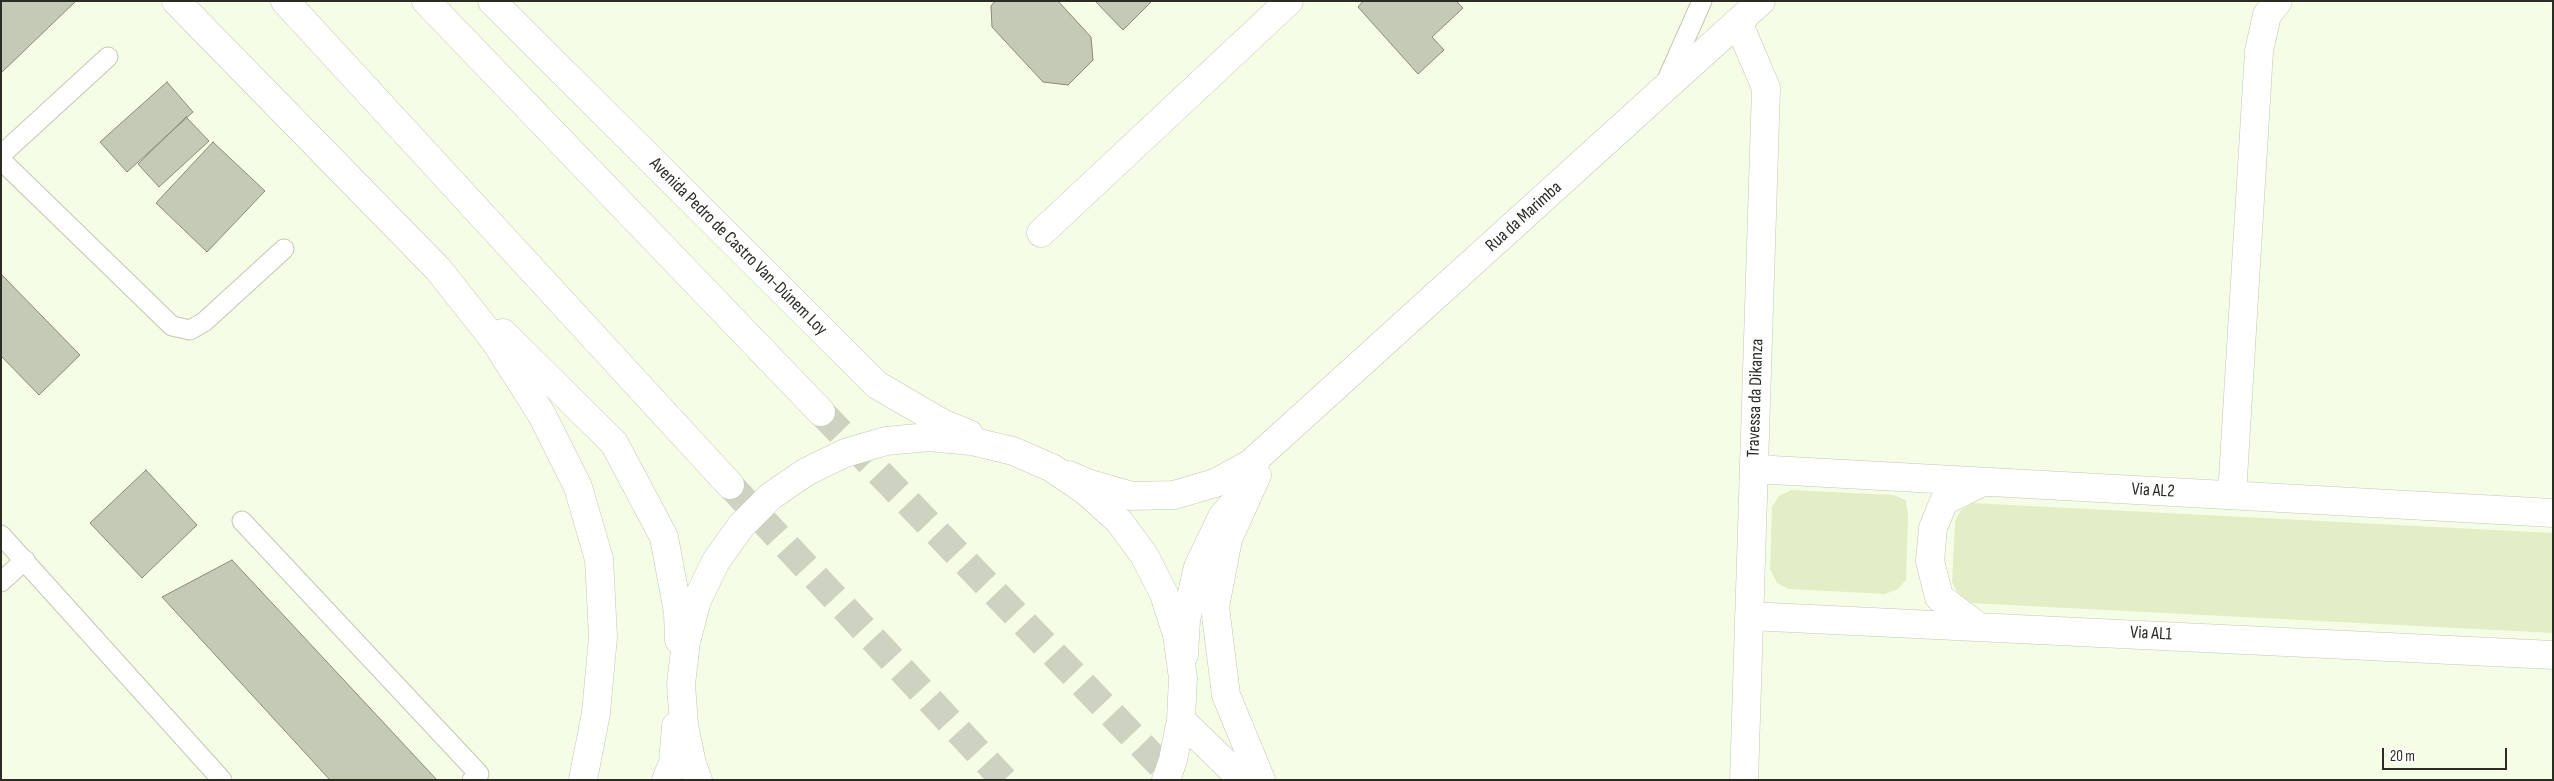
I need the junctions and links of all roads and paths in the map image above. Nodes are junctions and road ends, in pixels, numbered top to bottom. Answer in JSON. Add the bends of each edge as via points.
{"nodes":[{"id":1,"x":176,"y":1,"type":"edge"},
{"id":2,"x":286,"y":1,"type":"edge"},
{"id":3,"x":426,"y":1,"type":"edge"},
{"id":4,"x":492,"y":1,"type":"edge"},
{"id":5,"x":1289,"y":1,"type":"edge"},
{"id":6,"x":1702,"y":1,"type":"edge"},
{"id":7,"x":1761,"y":1,"type":"edge"},
{"id":8,"x":2278,"y":1,"type":"edge"},
{"id":9,"x":1738,"y":22,"type":"junction"},
{"id":10,"x":108,"y":57,"type":"dead end"},
{"id":11,"x":1662,"y":92,"type":"junction"},
{"id":12,"x":1,"y":155,"type":"edge"},
{"id":13,"x":1,"y":160,"type":"edge"},
{"id":14,"x":1041,"y":233,"type":"dead end"},
{"id":15,"x":284,"y":250,"type":"dead end"},
{"id":16,"x":438,"y":269,"type":"junction"},
{"id":17,"x":820,"y":412,"type":"tunnel mouth"},
{"id":18,"x":1287,"y":433,"type":"junction"},
{"id":19,"x":1013,"y":451,"type":"junction"},
{"id":20,"x":1052,"y":468,"type":"junction"},
{"id":21,"x":1754,"y":469,"type":"junction"},
{"id":22,"x":1257,"y":475,"type":"junction"},
{"id":23,"x":1984,"y":481,"type":"junction"},
{"id":24,"x":730,"y":485,"type":"tunnel mouth"},
{"id":25,"x":2232,"y":495,"type":"junction"},
{"id":26,"x":2553,"y":513,"type":"edge"},
{"id":27,"x":242,"y":521,"type":"dead end"},
{"id":28,"x":1,"y":534,"type":"edge"},
{"id":29,"x":25,"y":560,"type":"junction"},
{"id":30,"x":1,"y":582,"type":"edge"},
{"id":31,"x":1749,"y":616,"type":"junction"},
{"id":32,"x":1976,"y":625,"type":"junction"},
{"id":33,"x":2553,"y":655,"type":"edge"},
{"id":34,"x":1183,"y":678,"type":"junction"},
{"id":35,"x":681,"y":684,"type":"junction"},
{"id":36,"x":1181,"y":720,"type":"junction"},
{"id":37,"x":222,"y":780,"type":"edge"},
{"id":38,"x":472,"y":780,"type":"edge"},
{"id":39,"x":583,"y":780,"type":"edge"},
{"id":40,"x":666,"y":780,"type":"edge"},
{"id":41,"x":698,"y":780,"type":"edge"},
{"id":42,"x":1166,"y":780,"type":"edge"},
{"id":43,"x":1243,"y":780,"type":"edge"},
{"id":44,"x":1261,"y":780,"type":"edge"},
{"id":45,"x":1744,"y":780,"type":"edge"}],
"edges":[{"from":1,"to":16,"type":"main road"},
{"from":2,"to":24,"type":"main road"},
{"from":3,"to":17,"type":"main road"},
{"from":4,"to":19,"type":"main road","name":"Avenida Pedro de Castro Van-Dúnem Loy","via":[[877,385],[944,424]]},
{"from":5,"to":14,"type":"main road"},
{"from":6,"to":11,"type":"lane"},
{"from":7,"to":9,"type":"main road","name":"Rua da Marimba"},
{"from":8,"to":25,"type":"main road","via":[[2267,15],[2259,51]]},
{"from":9,"to":11,"type":"main road","name":"Rua da Marimba"},
{"from":9,"to":21,"type":"main road","name":"Travessa da Dikanza","via":[[1766,88]]},
{"from":10,"to":12,"type":"lane"},
{"from":11,"to":18,"type":"main road","name":"Rua da Marimba"},
{"from":13,"to":15,"type":"lane","via":[[172,326],[190,330],[204,322]]},
{"from":16,"to":35,"type":"main road","via":[[614,443],[664,537],[678,612]]},
{"from":16,"to":39,"type":"main road","via":[[495,341],[542,415],[578,486],[599,559],[603,638],[596,713]]},
{"from":18,"to":20,"type":"main road","name":"Rua da Marimba","via":[[1250,464],[1216,483],[1174,494],[1132,496],[1090,484]]},
{"from":18,"to":22,"type":"main road","name":"Rua da Marimba"},
{"from":19,"to":20,"type":"main road"},
{"from":19,"to":35,"type":"main road","via":[[971,440],[928,437],[886,441],[845,453],[806,472],[771,496],[741,526],[716,561],[697,600],[686,642]]},
{"from":20,"to":34,"type":"main road","via":[[1087,492],[1119,521],[1144,555],[1164,594],[1176,635]]},
{"from":21,"to":23,"type":"main road","name":"Via AL2"},
{"from":21,"to":31,"type":"main road","name":"Travessa da Dikanza"},
{"from":22,"to":34,"type":"main road","name":"Rua da Marimba","via":[[1222,517],[1198,567],[1186,620]]},
{"from":22,"to":44,"type":"main road","via":[[1228,539],[1215,607],[1226,695]]},
{"from":23,"to":25,"type":"main road","name":"Via AL2"},
{"from":23,"to":32,"type":"main road","via":[[1944,501],[1934,528],[1930,561],[1939,597]]},
{"from":25,"to":26,"type":"main road","name":"Via AL2"},
{"from":27,"to":38,"type":"lane","via":[[479,774]]},
{"from":28,"to":29,"type":"lane"},
{"from":29,"to":30,"type":"lane"},
{"from":29,"to":37,"type":"lane"},
{"from":31,"to":32,"type":"main road","name":"Via AL1"},
{"from":31,"to":45,"type":"main road","name":"Travessa da Dikanza"},
{"from":32,"to":33,"type":"main road","name":"Via AL1"},
{"from":34,"to":36,"type":"main road"},
{"from":35,"to":40,"type":"main road","via":[[672,763]]},
{"from":35,"to":41,"type":"main road","via":[[684,725]]},
{"from":36,"to":42,"type":"main road"},
{"from":36,"to":43,"type":"main road"}]}
